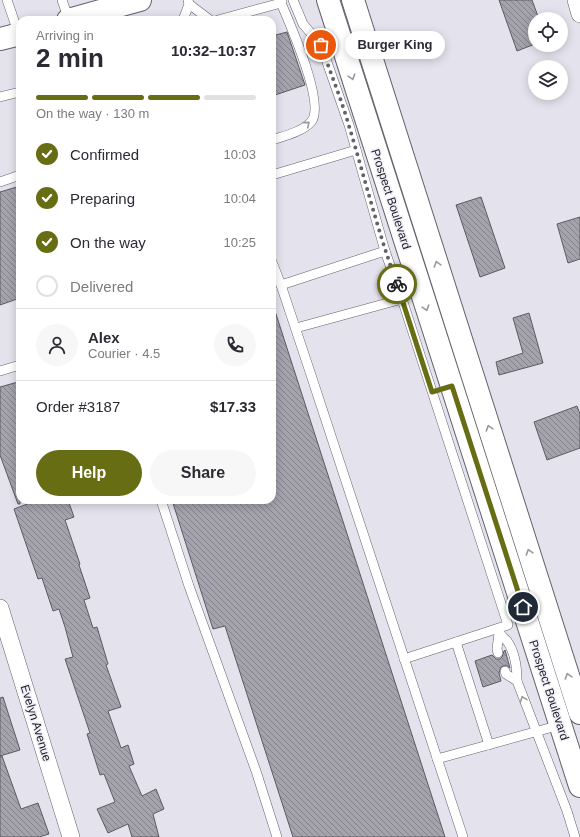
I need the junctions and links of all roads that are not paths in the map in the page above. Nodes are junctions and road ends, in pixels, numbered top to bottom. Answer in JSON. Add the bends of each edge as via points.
{"nodes":[{"id":1,"x":7,"y":0,"type":"edge"},
{"id":2,"x":62,"y":0,"type":"edge"},
{"id":3,"x":140,"y":0,"type":"edge"},
{"id":4,"x":293,"y":0,"type":"edge"},
{"id":5,"x":328,"y":0,"type":"edge"},
{"id":6,"x":353,"y":0,"type":"edge"},
{"id":7,"x":576,"y":0,"type":"edge"},
{"id":8,"x":188,"y":2,"type":"edge"},
{"id":9,"x":282,"y":2,"type":"edge"},
{"id":10,"x":117,"y":3,"type":"edge"},
{"id":11,"x":580,"y":14,"type":"edge"},
{"id":12,"x":67,"y":16,"type":"edge"},
{"id":13,"x":80,"y":16,"type":"edge"},
{"id":14,"x":184,"y":16,"type":"edge"},
{"id":15,"x":205,"y":16,"type":"edge"},
{"id":16,"x":232,"y":16,"type":"edge"},
{"id":17,"x":15,"y":37,"type":"edge"},
{"id":18,"x":330,"y":41,"type":"junction"},
{"id":19,"x":16,"y":93,"type":"edge"},
{"id":20,"x":0,"y":97,"type":"edge"},
{"id":21,"x":276,"y":139,"type":"edge"},
{"id":22,"x":356,"y":150,"type":"junction"},
{"id":23,"x":276,"y":174,"type":"edge"},
{"id":24,"x":16,"y":177,"type":"edge"},
{"id":25,"x":0,"y":182,"type":"edge"},
{"id":26,"x":378,"y":191,"type":"junction"},
{"id":27,"x":385,"y":251,"type":"junction"},
{"id":28,"x":276,"y":272,"type":"edge"},
{"id":29,"x":281,"y":285,"type":"junction"},
{"id":30,"x":402,"y":299,"type":"junction"},
{"id":31,"x":296,"y":328,"type":"junction"},
{"id":32,"x":16,"y":366,"type":"edge"},
{"id":33,"x":0,"y":371,"type":"edge"},
{"id":34,"x":442,"y":389,"type":"junction"},
{"id":35,"x":163,"y":504,"type":"edge"},
{"id":36,"x":0,"y":608,"type":"edge"},
{"id":37,"x":517,"y":622,"type":"junction"},
{"id":38,"x":498,"y":631,"type":"junction"},
{"id":39,"x":456,"y":642,"type":"junction"},
{"id":40,"x":498,"y":653,"type":"dead end"},
{"id":41,"x":404,"y":659,"type":"junction"},
{"id":42,"x":505,"y":671,"type":"dead end"},
{"id":43,"x":517,"y":681,"type":"junction"},
{"id":44,"x":580,"y":713,"type":"edge"},
{"id":45,"x":560,"y":725,"type":"junction"},
{"id":46,"x":536,"y":732,"type":"junction"},
{"id":47,"x":489,"y":745,"type":"junction"},
{"id":48,"x":437,"y":759,"type":"junction"},
{"id":49,"x":580,"y":786,"type":"edge"},
{"id":50,"x":72,"y":837,"type":"edge"},
{"id":51,"x":277,"y":837,"type":"edge"},
{"id":52,"x":463,"y":837,"type":"edge"},
{"id":53,"x":575,"y":837,"type":"edge"}],
"edges":[{"from":1,"to":17,"type":"lane"},
{"from":2,"to":12,"type":"lane"},
{"from":3,"to":10,"type":"main road"},
{"from":4,"to":18,"type":"lane","via":[[303,24]]},
{"from":5,"to":18,"type":"main road","name":"Prospect Boulevard"},
{"from":44,"to":6,"type":"main road","name":"Prospect Boulevard","one_way":true},
{"from":7,"to":11,"type":"street"},
{"from":8,"to":14,"type":"lane"},
{"from":8,"to":15,"type":"lane"},
{"from":9,"to":16,"type":"lane"},
{"from":21,"to":9,"type":"lane","one_way":true,"via":[[302,129],[312,122],[316,106],[303,56]]},
{"from":10,"to":13,"type":"main road"},
{"from":18,"to":22,"type":"lane"},
{"from":18,"to":26,"type":"main road","name":"Prospect Boulevard","one_way":true},
{"from":19,"to":20,"type":"lane"},
{"from":22,"to":23,"type":"lane"},
{"from":22,"to":26,"type":"lane"},
{"from":24,"to":25,"type":"lane"},
{"from":26,"to":27,"type":"lane"},
{"from":26,"to":34,"type":"main road","name":"Prospect Boulevard","one_way":true},
{"from":27,"to":29,"type":"lane"},
{"from":27,"to":30,"type":"lane"},
{"from":28,"to":29,"type":"lane"},
{"from":29,"to":31,"type":"lane"},
{"from":30,"to":31,"type":"lane"},
{"from":30,"to":34,"type":"lane"},
{"from":31,"to":41,"type":"lane"},
{"from":32,"to":33,"type":"lane"},
{"from":34,"to":37,"type":"main road","name":"Prospect Boulevard"},
{"from":35,"to":51,"type":"lane","via":[[189,586]]},
{"from":36,"to":50,"type":"street","name":"Evelyn Avenue"},
{"from":37,"to":38,"type":"lane"},
{"from":37,"to":45,"type":"main road","name":"Prospect Boulevard"},
{"from":38,"to":39,"type":"lane"},
{"from":38,"to":40,"type":"lane"},
{"from":38,"to":43,"type":"lane","via":[[508,642],[517,666]]},
{"from":39,"to":41,"type":"lane"},
{"from":39,"to":47,"type":"lane"},
{"from":41,"to":48,"type":"lane"},
{"from":42,"to":43,"type":"lane"},
{"from":46,"to":43,"type":"lane","one_way":true},
{"from":45,"to":46,"type":"lane"},
{"from":45,"to":49,"type":"main road","name":"Prospect Boulevard"},
{"from":46,"to":47,"type":"lane"},
{"from":46,"to":53,"type":"lane"},
{"from":47,"to":48,"type":"lane"},
{"from":48,"to":52,"type":"lane"}]}
